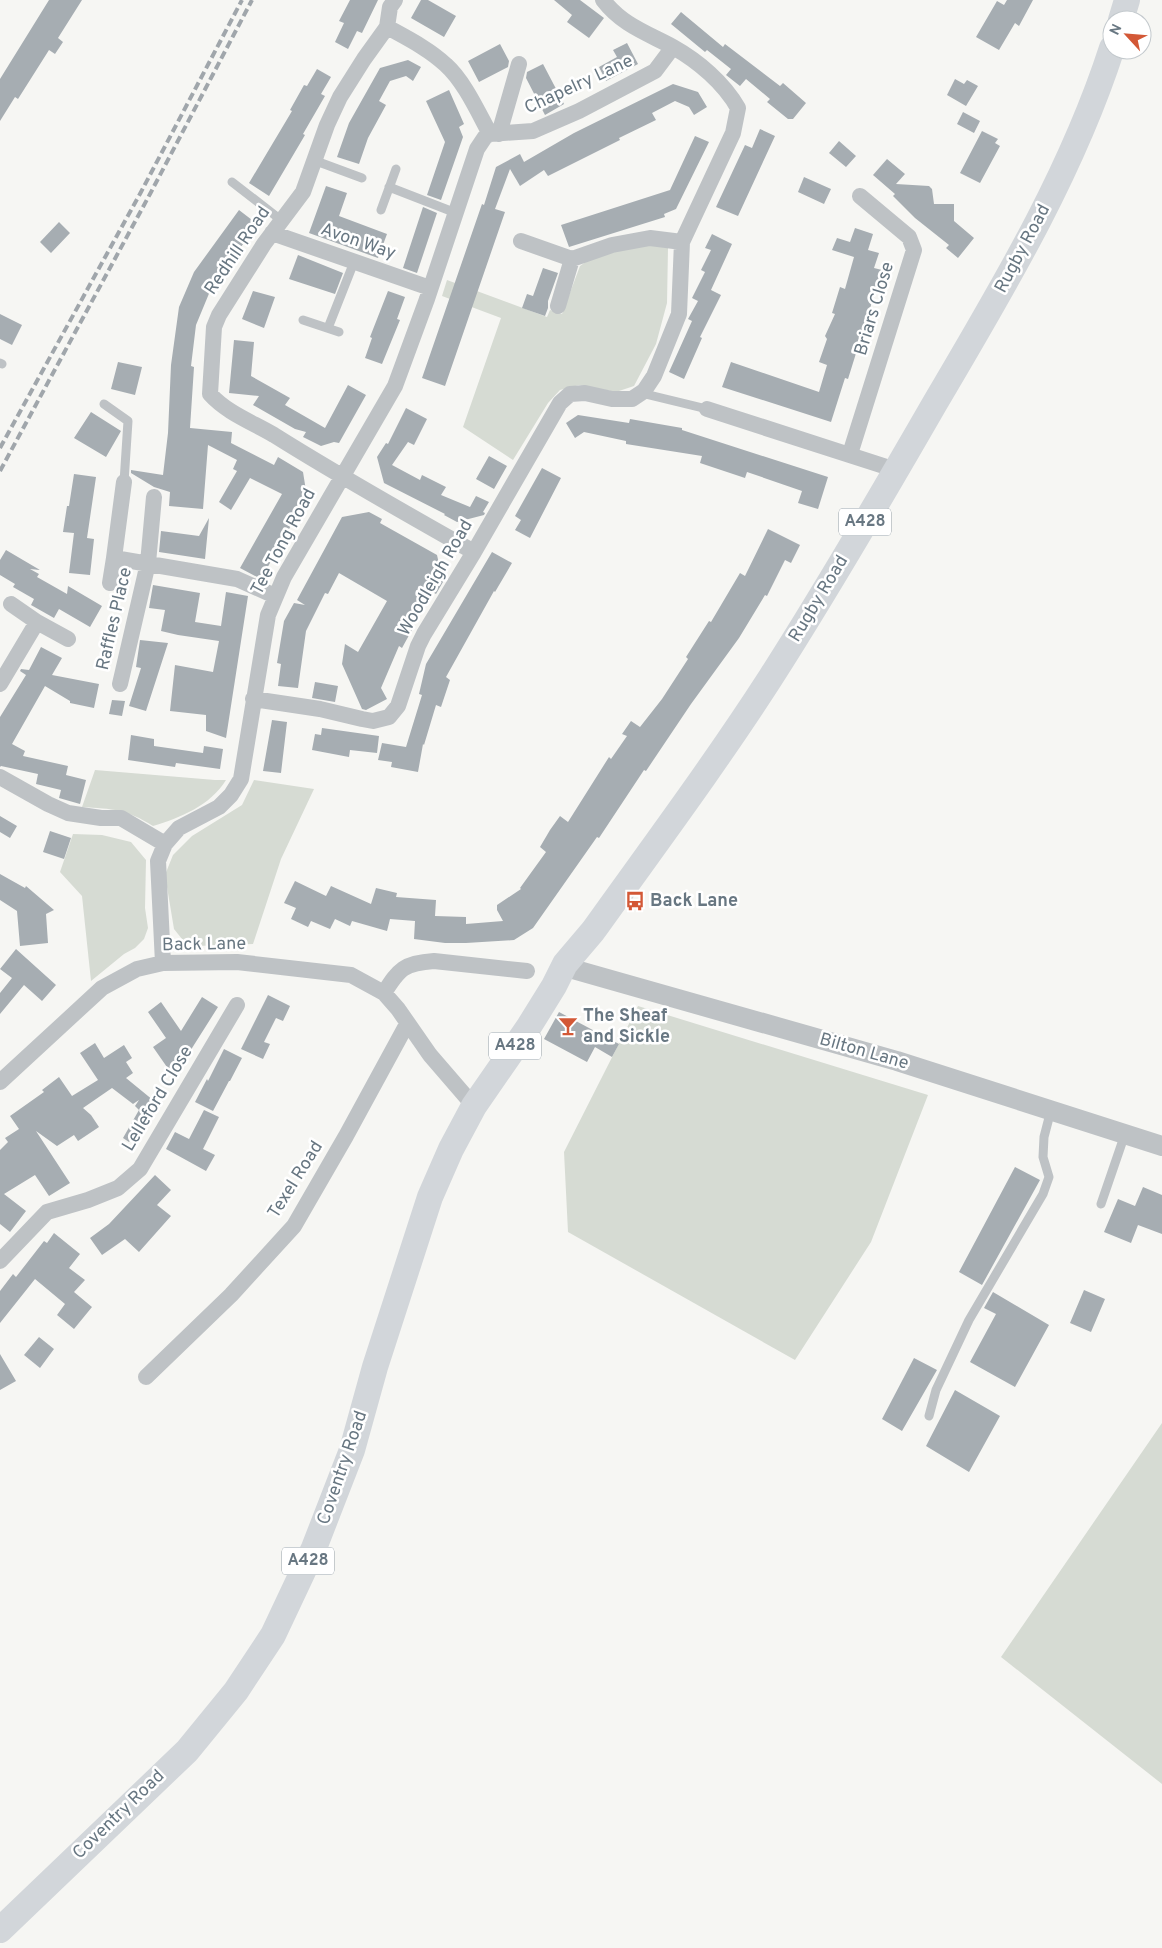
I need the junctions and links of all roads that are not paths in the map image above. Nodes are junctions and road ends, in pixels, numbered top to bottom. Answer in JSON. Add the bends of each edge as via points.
{"nodes":[{"id":1,"x":395,"y":0,"type":"edge"},
{"id":2,"x":603,"y":0,"type":"edge"},
{"id":3,"x":387,"y":27,"type":"junction"},
{"id":4,"x":673,"y":47,"type":"junction"},
{"id":5,"x":1107,"y":60,"type":"edge"},
{"id":6,"x":519,"y":64,"type":"dead end"},
{"id":7,"x":494,"y":134,"type":"junction"},
{"id":8,"x":316,"y":161,"type":"junction"},
{"id":9,"x":396,"y":169,"type":"dead end"},
{"id":10,"x":362,"y":178,"type":"dead end"},
{"id":11,"x":232,"y":182,"type":"dead end"},
{"id":12,"x":389,"y":187,"type":"junction"},
{"id":13,"x":860,"y":196,"type":"dead end"},
{"id":14,"x":381,"y":210,"type":"dead end"},
{"id":15,"x":456,"y":213,"type":"junction"},
{"id":16,"x":276,"y":226,"type":"junction"},
{"id":17,"x":520,"y":241,"type":"dead end"},
{"id":18,"x":682,"y":242,"type":"junction"},
{"id":19,"x":572,"y":259,"type":"junction"},
{"id":20,"x":354,"y":262,"type":"junction"},
{"id":21,"x":430,"y":288,"type":"junction"},
{"id":22,"x":558,"y":306,"type":"dead end"},
{"id":23,"x":303,"y":320,"type":"dead end"},
{"id":24,"x":328,"y":328,"type":"junction"},
{"id":25,"x":339,"y":332,"type":"dead end"},
{"id":26,"x":641,"y":393,"type":"junction"},
{"id":27,"x":104,"y":404,"type":"dead end"},
{"id":28,"x":707,"y":410,"type":"joint"},
{"id":29,"x":850,"y":454,"type":"junction"},
{"id":30,"x":896,"y":470,"type":"junction"},
{"id":31,"x":341,"y":478,"type":"junction"},
{"id":32,"x":124,"y":482,"type":"joint"},
{"id":33,"x":154,"y":497,"type":"dead end"},
{"id":34,"x":474,"y":552,"type":"junction"},
{"id":35,"x":114,"y":558,"type":"junction"},
{"id":36,"x":148,"y":563,"type":"junction"},
{"id":37,"x":110,"y":583,"type":"dead end"},
{"id":38,"x":275,"y":596,"type":"junction"},
{"id":39,"x":11,"y":604,"type":"dead end"},
{"id":40,"x":37,"y":622,"type":"junction"},
{"id":41,"x":68,"y":639,"type":"dead end"},
{"id":42,"x":0,"y":684,"type":"edge"},
{"id":43,"x":120,"y":684,"type":"dead end"},
{"id":44,"x":253,"y":699,"type":"junction"},
{"id":45,"x":0,"y":777,"type":"edge"},
{"id":46,"x":165,"y":844,"type":"junction"},
{"id":47,"x":163,"y":963,"type":"junction"},
{"id":48,"x":565,"y":964,"type":"junction"},
{"id":49,"x":526,"y":971,"type":"dead end"},
{"id":50,"x":384,"y":994,"type":"junction"},
{"id":51,"x":237,"y":1005,"type":"dead end"},
{"id":52,"x":407,"y":1024,"type":"junction"},
{"id":53,"x":0,"y":1082,"type":"edge"},
{"id":54,"x":474,"y":1106,"type":"junction"},
{"id":55,"x":1052,"y":1110,"type":"junction"},
{"id":56,"x":1125,"y":1134,"type":"junction"},
{"id":57,"x":1162,"y":1146,"type":"edge"},
{"id":58,"x":1100,"y":1204,"type":"dead end"},
{"id":59,"x":0,"y":1261,"type":"edge"},
{"id":60,"x":146,"y":1377,"type":"dead end"},
{"id":61,"x":929,"y":1416,"type":"dead end"},
{"id":62,"x":0,"y":1930,"type":"edge"}],
"edges":[{"from":1,"to":3,"type":"street","name":"Redhill Road","via":[[390,7]]},
{"from":2,"to":4,"type":"street","via":[[627,23]]},
{"from":3,"to":7,"type":"street","via":[[448,66]]},
{"from":3,"to":8,"type":"street","name":"Redhill Road","via":[[340,97]]},
{"from":4,"to":7,"type":"street","name":"Chapelry Lane","via":[[655,71],[579,111],[533,131]]},
{"from":4,"to":18,"type":"street","via":[[695,60],[738,108],[733,133]]},
{"from":5,"to":30,"type":"main road","name":"Rugby Road","number":"A428","via":[[1051,197],[1001,292]]},
{"from":6,"to":7,"type":"street"},
{"from":7,"to":15,"type":"street","name":"Tee Tong Road","via":[[485,137],[477,149]]},
{"from":8,"to":10,"type":"lane"},
{"from":8,"to":16,"type":"street","name":"Redhill Road","via":[[304,192]]},
{"from":9,"to":12,"type":"lane"},
{"from":11,"to":16,"type":"lane"},
{"from":12,"to":14,"type":"lane"},
{"from":12,"to":15,"type":"lane"},
{"from":13,"to":29,"type":"street","name":"Briars Close","via":[[909,237],[914,250]]},
{"from":15,"to":21,"type":"street","name":"Tee Tong Road"},
{"from":16,"to":20,"type":"street","name":"Avon Way"},
{"from":16,"to":31,"type":"street","name":"Redhill Road","via":[[214,327],[210,394],[219,404]]},
{"from":17,"to":19,"type":"street"},
{"from":18,"to":19,"type":"street","via":[[650,238],[612,245]]},
{"from":18,"to":26,"type":"street","via":[[679,314],[654,376]]},
{"from":19,"to":22,"type":"street"},
{"from":20,"to":21,"type":"street","name":"Avon Way"},
{"from":20,"to":24,"type":"lane"},
{"from":21,"to":31,"type":"street","name":"Tee Tong Road","via":[[395,386]]},
{"from":23,"to":24,"type":"lane"},
{"from":24,"to":25,"type":"lane"},
{"from":26,"to":28,"type":"lane"},
{"from":26,"to":34,"type":"street","name":"Woodleigh Road","via":[[632,399],[570,394],[554,412]]},
{"from":27,"to":32,"type":"lane","via":[[128,421]]},
{"from":28,"to":29,"type":"street"},
{"from":29,"to":30,"type":"street"},
{"from":30,"to":48,"type":"main road","name":"Rugby Road","number":"A428","via":[[770,678],[593,931]]},
{"from":31,"to":34,"type":"street"},
{"from":31,"to":38,"type":"street","name":"Tee Tong Road"},
{"from":32,"to":35,"type":"street"},
{"from":33,"to":36,"type":"street","name":"Raffles Place"},
{"from":34,"to":44,"type":"street","name":"Woodleigh Road","via":[[424,634],[398,706],[388,716],[373,721]]},
{"from":35,"to":36,"type":"street"},
{"from":35,"to":37,"type":"street"},
{"from":36,"to":38,"type":"street","name":"Raffles Place","via":[[237,579]]},
{"from":36,"to":43,"type":"street","name":"Raffles Place"},
{"from":38,"to":44,"type":"street","name":"Tee Tong Road","via":[[268,615]]},
{"from":39,"to":40,"type":"street"},
{"from":40,"to":41,"type":"street"},
{"from":40,"to":42,"type":"street"},
{"from":44,"to":46,"type":"street","name":"Tee Tong Road","via":[[241,779],[219,807],[179,828]]},
{"from":45,"to":46,"type":"street","via":[[68,813],[121,818]]},
{"from":46,"to":47,"type":"street","name":"Tee Tong Road","via":[[158,860]]},
{"from":47,"to":50,"type":"street","name":"Back Lane","via":[[238,962],[351,975]]},
{"from":47,"to":53,"type":"street","name":"Back Lane","via":[[137,969],[102,988]]},
{"from":48,"to":54,"type":"main road","name":"Coventry Road","number":"A428","via":[[528,1028]]},
{"from":48,"to":55,"type":"street","name":"Bilton Lane","via":[[576,970],[897,1061]]},
{"from":49,"to":50,"type":"street","via":[[420,962],[396,973]]},
{"from":50,"to":52,"type":"street","name":"Back Lane"},
{"from":51,"to":59,"type":"street","name":"Lelleford Close","via":[[140,1169],[118,1188],[47,1212]]},
{"from":52,"to":54,"type":"street","name":"Back Lane"},
{"from":52,"to":60,"type":"street","name":"Texel Road","via":[[294,1226],[231,1295]]},
{"from":54,"to":62,"type":"main road","name":"Coventry Road","number":"A428","via":[[430,1197],[352,1450],[314,1548],[273,1635],[236,1691],[187,1751]]},
{"from":55,"to":56,"type":"street","name":"Bilton Lane"},
{"from":55,"to":61,"type":"lane","via":[[1044,1137],[1043,1158],[1049,1177],[1043,1194],[969,1320],[936,1390]]},
{"from":56,"to":57,"type":"street","name":"Bilton Lane"},
{"from":56,"to":58,"type":"lane"}]}
